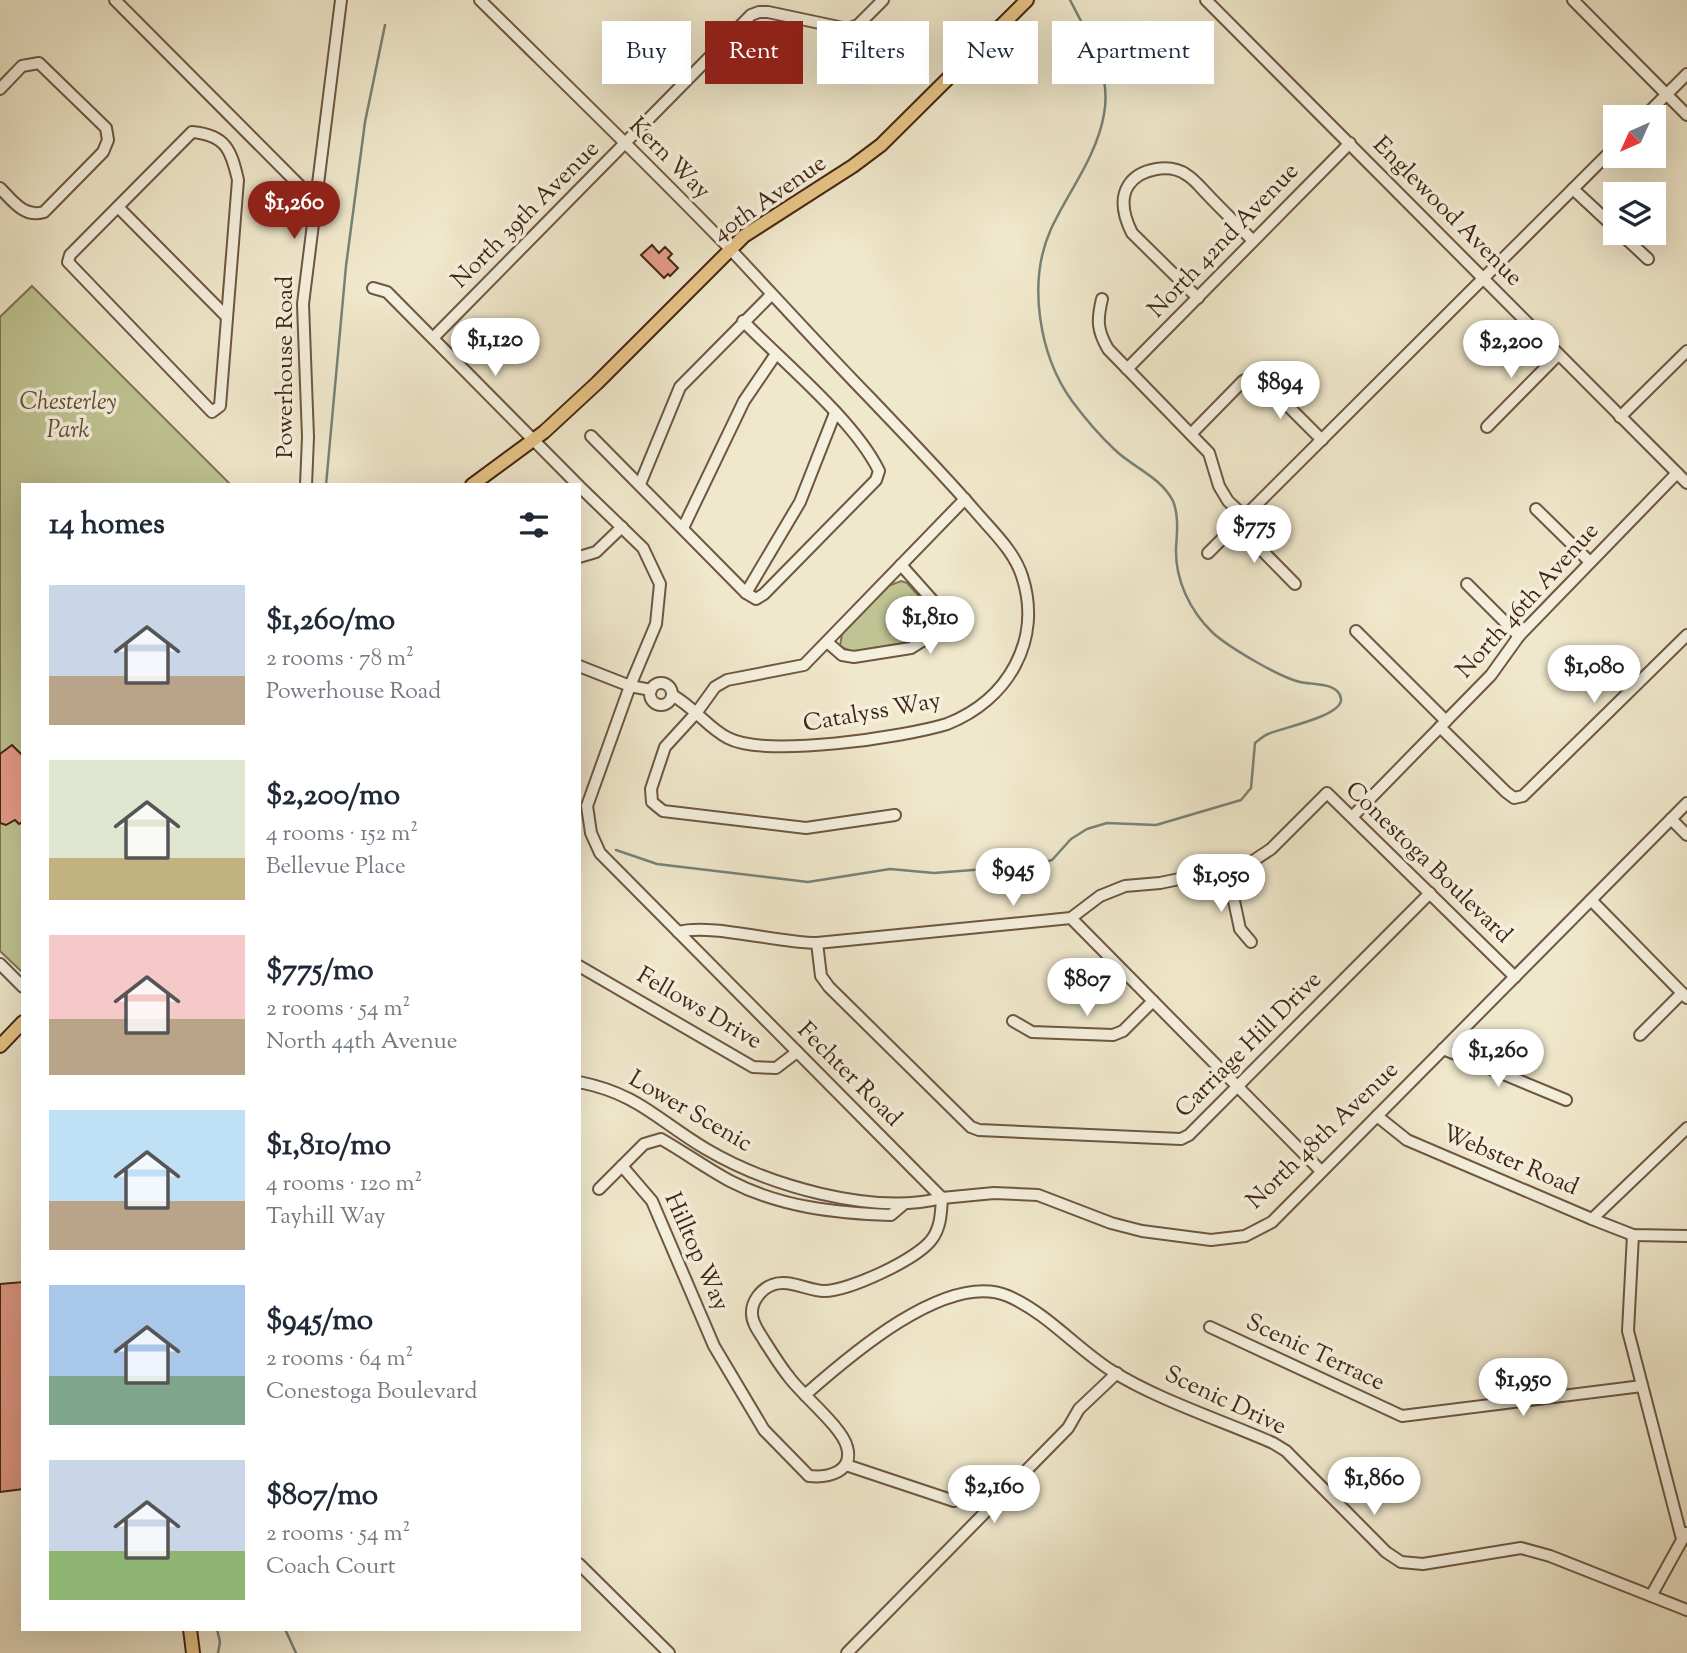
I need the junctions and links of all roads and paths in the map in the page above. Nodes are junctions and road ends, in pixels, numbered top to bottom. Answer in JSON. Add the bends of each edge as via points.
{"nodes":[{"id":1,"x":115,"y":0,"type":"edge"},
{"id":2,"x":341,"y":0,"type":"edge"},
{"id":3,"x":480,"y":0,"type":"edge"},
{"id":4,"x":883,"y":0,"type":"edge"},
{"id":5,"x":1027,"y":0,"type":"edge"},
{"id":6,"x":1206,"y":0,"type":"edge"},
{"id":7,"x":1573,"y":0,"type":"edge"},
{"id":8,"x":1687,"y":74,"type":"edge"},
{"id":9,"x":0,"y":89,"type":"edge"},
{"id":10,"x":1667,"y":94,"type":"junction"},
{"id":11,"x":1656,"y":105,"type":"edge"},
{"id":12,"x":1687,"y":115,"type":"edge"},
{"id":13,"x":237,"y":124,"type":"junction"},
{"id":14,"x":222,"y":140,"type":"junction"},
{"id":15,"x":1350,"y":143,"type":"junction"},
{"id":16,"x":625,"y":145,"type":"junction"},
{"id":17,"x":1603,"y":159,"type":"edge"},
{"id":18,"x":0,"y":188,"type":"edge"},
{"id":19,"x":1573,"y":189,"type":"junction"},
{"id":20,"x":315,"y":201,"type":"junction"},
{"id":21,"x":118,"y":207,"type":"junction"},
{"id":22,"x":1603,"y":217,"type":"edge"},
{"id":23,"x":1253,"y":241,"type":"junction"},
{"id":24,"x":1633,"y":245,"type":"edge"},
{"id":25,"x":729,"y":249,"type":"junction"},
{"id":26,"x":1648,"y":259,"type":"dead end"},
{"id":27,"x":1484,"y":279,"type":"junction"},
{"id":28,"x":373,"y":288,"type":"dead end"},
{"id":29,"x":771,"y":296,"type":"junction"},
{"id":30,"x":1198,"y":298,"type":"junction"},
{"id":31,"x":1102,"y":299,"type":"dead end"},
{"id":32,"x":227,"y":317,"type":"junction"},
{"id":33,"x":743,"y":321,"type":"junction"},
{"id":34,"x":434,"y":337,"type":"junction"},
{"id":35,"x":1687,"y":351,"type":"edge"},
{"id":36,"x":776,"y":354,"type":"junction"},
{"id":37,"x":1558,"y":355,"type":"junction"},
{"id":38,"x":1128,"y":369,"type":"junction"},
{"id":39,"x":835,"y":413,"type":"junction"},
{"id":40,"x":1620,"y":417,"type":"junction"},
{"id":41,"x":1487,"y":427,"type":"dead end"},
{"id":42,"x":1191,"y":434,"type":"junction"},
{"id":43,"x":591,"y":436,"type":"dead end"},
{"id":44,"x":1322,"y":440,"type":"junction"},
{"id":45,"x":534,"y":441,"type":"junction"},
{"id":46,"x":942,"y":472,"type":"joint"},
{"id":47,"x":1677,"y":473,"type":"junction"},
{"id":48,"x":306,"y":483,"type":"edge"},
{"id":49,"x":475,"y":483,"type":"edge"},
{"id":50,"x":577,"y":483,"type":"edge"},
{"id":51,"x":1687,"y":483,"type":"edge"},
{"id":52,"x":640,"y":484,"type":"junction"},
{"id":53,"x":581,"y":487,"type":"edge"},
{"id":54,"x":965,"y":499,"type":"junction"},
{"id":55,"x":1536,"y":509,"type":"dead end"},
{"id":56,"x":1241,"y":521,"type":"junction"},
{"id":57,"x":622,"y":527,"type":"junction"},
{"id":58,"x":683,"y":528,"type":"junction"},
{"id":59,"x":1208,"y":553,"type":"dead end"},
{"id":60,"x":581,"y":556,"type":"edge"},
{"id":61,"x":1590,"y":562,"type":"junction"},
{"id":62,"x":901,"y":565,"type":"junction"},
{"id":63,"x":1295,"y":584,"type":"dead end"},
{"id":64,"x":1467,"y":584,"type":"dead end"},
{"id":65,"x":746,"y":593,"type":"junction"},
{"id":66,"x":1356,"y":631,"type":"dead end"},
{"id":67,"x":1687,"y":635,"type":"edge"},
{"id":68,"x":1519,"y":636,"type":"junction"},
{"id":69,"x":827,"y":642,"type":"junction"},
{"id":70,"x":581,"y":667,"type":"edge"},
{"id":71,"x":630,"y":685,"type":"junction"},
{"id":72,"x":651,"y":690,"type":"junction"},
{"id":73,"x":672,"y":695,"type":"junction"},
{"id":74,"x":698,"y":712,"type":"junction"},
{"id":75,"x":1443,"y":724,"type":"junction"},
{"id":76,"x":1687,"y":803,"type":"edge"},
{"id":77,"x":583,"y":805,"type":"edge"},
{"id":78,"x":895,"y":815,"type":"dead end"},
{"id":79,"x":1352,"y":817,"type":"junction"},
{"id":80,"x":1671,"y":819,"type":"junction"},
{"id":81,"x":1687,"y":835,"type":"edge"},
{"id":82,"x":1227,"y":868,"type":"junction"},
{"id":83,"x":1430,"y":893,"type":"junction"},
{"id":84,"x":1591,"y":900,"type":"junction"},
{"id":85,"x":1071,"y":918,"type":"junction"},
{"id":86,"x":678,"y":932,"type":"junction"},
{"id":87,"x":1251,"y":942,"type":"dead end"},
{"id":88,"x":817,"y":943,"type":"junction"},
{"id":89,"x":0,"y":964,"type":"edge"},
{"id":90,"x":581,"y":967,"type":"edge"},
{"id":91,"x":1515,"y":977,"type":"junction"},
{"id":92,"x":21,"y":985,"type":"edge"},
{"id":93,"x":1684,"y":996,"type":"edge"},
{"id":94,"x":1153,"y":1001,"type":"junction"},
{"id":95,"x":1013,"y":1021,"type":"dead end"},
{"id":96,"x":21,"y":1024,"type":"edge"},
{"id":97,"x":1640,"y":1035,"type":"dead end"},
{"id":98,"x":0,"y":1046,"type":"edge"},
{"id":99,"x":1443,"y":1049,"type":"junction"},
{"id":100,"x":797,"y":1052,"type":"junction"},
{"id":101,"x":581,"y":1083,"type":"edge"},
{"id":102,"x":1238,"y":1087,"type":"junction"},
{"id":103,"x":1566,"y":1100,"type":"dead end"},
{"id":104,"x":1377,"y":1116,"type":"junction"},
{"id":105,"x":1687,"y":1128,"type":"edge"},
{"id":106,"x":622,"y":1166,"type":"junction"},
{"id":107,"x":1321,"y":1171,"type":"junction"},
{"id":108,"x":599,"y":1189,"type":"dead end"},
{"id":109,"x":943,"y":1198,"type":"junction"},
{"id":110,"x":904,"y":1204,"type":"junction"},
{"id":111,"x":1592,"y":1219,"type":"junction"},
{"id":112,"x":1633,"y":1235,"type":"junction"},
{"id":113,"x":1687,"y":1236,"type":"edge"},
{"id":114,"x":1210,"y":1327,"type":"dead end"},
{"id":115,"x":1117,"y":1373,"type":"junction"},
{"id":116,"x":1642,"y":1386,"type":"junction"},
{"id":117,"x":805,"y":1395,"type":"junction"},
{"id":118,"x":846,"y":1465,"type":"junction"},
{"id":119,"x":954,"y":1501,"type":"dead end"},
{"id":120,"x":1684,"y":1535,"type":"edge"},
{"id":121,"x":581,"y":1566,"type":"edge"},
{"id":122,"x":1650,"y":1596,"type":"junction"},
{"id":123,"x":1687,"y":1610,"type":"edge"},
{"id":124,"x":190,"y":1631,"type":"edge"},
{"id":125,"x":193,"y":1653,"type":"edge"},
{"id":126,"x":669,"y":1653,"type":"edge"},
{"id":127,"x":847,"y":1653,"type":"edge"}],
"edges":[{"from":1,"to":13,"type":"street"},
{"from":2,"to":20,"type":"street","name":"Powerhouse Road"},
{"from":3,"to":16,"type":"street","name":"Kern Way"},
{"from":4,"to":16,"type":"street","name":"North 39th Avenue","via":[[848,29],[768,12],[751,15]]},
{"from":5,"to":25,"type":"main road","name":"40th Avenue","via":[[881,145]]},
{"from":6,"to":15,"type":"street","name":"Englewood Avenue"},
{"from":7,"to":10,"type":"street"},
{"from":8,"to":10,"type":"street"},
{"from":9,"to":18,"type":"street","via":[[22,66],[40,63],[106,128],[108,140],[103,152],[44,212],[23,211]]},
{"from":10,"to":11,"type":"street"},
{"from":10,"to":12,"type":"street"},
{"from":13,"to":14,"type":"street"},
{"from":13,"to":20,"type":"street"},
{"from":14,"to":21,"type":"street","via":[[210,133],[192,132]]},
{"from":14,"to":32,"type":"street","via":[[238,180]]},
{"from":15,"to":23,"type":"street","name":"North 42nd Avenue"},
{"from":15,"to":27,"type":"street","name":"Englewood Avenue"},
{"from":16,"to":25,"type":"street","name":"Kern Way"},
{"from":16,"to":34,"type":"street","name":"North 39th Avenue"},
{"from":17,"to":19,"type":"street"},
{"from":19,"to":22,"type":"street"},
{"from":19,"to":27,"type":"street"},
{"from":20,"to":48,"type":"street","name":"Powerhouse Road","via":[[303,304]]},
{"from":21,"to":32,"type":"street"},
{"from":21,"to":32,"type":"street","via":[[68,262],[212,412],[220,406]]},
{"from":23,"to":30,"type":"street","name":"North 42nd Avenue"},
{"from":23,"to":30,"type":"street","via":[[1187,175],[1163,168],[1142,173],[1128,186],[1124,198],[1132,233]]},
{"from":24,"to":26,"type":"street"},
{"from":25,"to":29,"type":"street","name":"Kern Way"},
{"from":25,"to":45,"type":"main road","name":"40th Avenue"},
{"from":27,"to":37,"type":"street","name":"Englewood Avenue"},
{"from":27,"to":44,"type":"street"},
{"from":28,"to":34,"type":"street","via":[[387,292]]},
{"from":29,"to":33,"type":"street"},
{"from":29,"to":46,"type":"street","name":"Kern Way"},
{"from":30,"to":38,"type":"street","name":"North 42nd Avenue"},
{"from":31,"to":38,"type":"street","via":[[1099,334]]},
{"from":33,"to":36,"type":"street"},
{"from":33,"to":52,"type":"street","via":[[680,387]]},
{"from":34,"to":45,"type":"street"},
{"from":35,"to":40,"type":"street"},
{"from":36,"to":39,"type":"street"},
{"from":36,"to":58,"type":"street","via":[[744,401]]},
{"from":37,"to":40,"type":"street","name":"Englewood Avenue"},
{"from":37,"to":41,"type":"street"},
{"from":38,"to":42,"type":"street"},
{"from":39,"to":65,"type":"street","via":[[800,502]]},
{"from":39,"to":65,"type":"street","via":[[871,455],[879,471],[876,480],[764,594],[756,599]]},
{"from":40,"to":47,"type":"street","name":"Englewood Avenue"},
{"from":42,"to":44,"type":"street","via":[[1252,377],[1262,380]]},
{"from":42,"to":56,"type":"street","via":[[1209,453],[1219,486]]},
{"from":43,"to":52,"type":"street"},
{"from":44,"to":56,"type":"street"},
{"from":45,"to":49,"type":"main road","name":"40th Avenue"},
{"from":45,"to":50,"type":"street"},
{"from":46,"to":54,"type":"street","name":"Catalyss Way"},
{"from":47,"to":51,"type":"street","name":"Englewood Avenue"},
{"from":47,"to":61,"type":"street","name":"North 46th Avenue"},
{"from":52,"to":58,"type":"street"},
{"from":53,"to":57,"type":"street"},
{"from":54,"to":62,"type":"street"},
{"from":54,"to":74,"type":"street","name":"Catalyss Way","via":[[1013,556],[1022,574],[1029,613],[1025,642],[1012,674],[983,705],[936,728],[799,748],[735,741],[719,733]]},
{"from":55,"to":61,"type":"street"},
{"from":56,"to":59,"type":"street"},
{"from":56,"to":63,"type":"street"},
{"from":57,"to":60,"type":"street","via":[[596,552]]},
{"from":57,"to":71,"type":"street","via":[[643,548],[660,584],[656,624]]},
{"from":58,"to":65,"type":"street"},
{"from":61,"to":68,"type":"street","name":"North 46th Avenue"},
{"from":62,"to":69,"type":"street"},
{"from":62,"to":69,"type":"street","via":[[934,602],[936,618],[930,636],[911,648],[854,657],[842,655]]},
{"from":64,"to":68,"type":"street"},
{"from":66,"to":75,"type":"street"},
{"from":67,"to":75,"type":"street","via":[[1528,792],[1514,798]]},
{"from":68,"to":75,"type":"street","name":"North 46th Avenue","via":[[1491,675]]},
{"from":69,"to":74,"type":"street","via":[[804,665],[720,683]]},
{"from":70,"to":71,"type":"street","name":"Catalyss Way"},
{"from":71,"to":72,"type":"street","name":"Catalyss Way"},
{"from":71,"to":77,"type":"street"},
{"from":72,"to":73,"type":"street","name":"Catalyss Way","via":[[666,684]]},
{"from":72,"to":73,"type":"street","name":"Catalyss Way","via":[[659,705],[669,702]]},
{"from":73,"to":74,"type":"street","name":"Catalyss Way"},
{"from":74,"to":78,"type":"street","via":[[665,747],[650,789],[652,802],[663,811],[806,828]]},
{"from":75,"to":79,"type":"street","name":"North 46th Avenue"},
{"from":76,"to":80,"type":"street","name":"North 48th Avenue"},
{"from":77,"to":86,"type":"street","name":"Fechter Road","via":[[600,853]]},
{"from":79,"to":82,"type":"street","name":"Conestoga Boulevard","via":[[1327,793],[1261,857]]},
{"from":79,"to":83,"type":"street","name":"Conestoga Boulevard"},
{"from":80,"to":81,"type":"street"},
{"from":80,"to":84,"type":"street","name":"North 48th Avenue"},
{"from":82,"to":85,"type":"street","name":"Conestoga Boulevard","via":[[1113,889]]},
{"from":82,"to":87,"type":"street","via":[[1240,929]]},
{"from":83,"to":91,"type":"street","name":"Conestoga Boulevard"},
{"from":83,"to":102,"type":"street","name":"Carriage Hill Drive"},
{"from":84,"to":91,"type":"street","name":"North 48th Avenue"},
{"from":84,"to":93,"type":"street"},
{"from":85,"to":88,"type":"street","name":"Conestoga Boulevard"},
{"from":85,"to":94,"type":"street"},
{"from":86,"to":88,"type":"street","name":"Conestoga Boulevard","via":[[700,930]]},
{"from":86,"to":100,"type":"street","name":"Fechter Road"},
{"from":88,"to":102,"type":"street","name":"Carriage Hill Drive","via":[[821,976],[829,987],[966,1123],[979,1130],[1181,1139]]},
{"from":89,"to":92,"type":"street"},
{"from":90,"to":100,"type":"street","name":"Fellows Drive","via":[[753,1067],[776,1068]]},
{"from":91,"to":99,"type":"street","name":"North 48th Avenue"},
{"from":93,"to":97,"type":"street"},
{"from":94,"to":95,"type":"street","via":[[1114,1035],[1032,1031]]},
{"from":94,"to":102,"type":"street"},
{"from":96,"to":98,"type":"main road"},
{"from":99,"to":103,"type":"street"},
{"from":99,"to":104,"type":"street","name":"North 48th Avenue"},
{"from":100,"to":109,"type":"street","name":"Fechter Road"},
{"from":101,"to":110,"type":"street","name":"Lower Scenic","via":[[635,1100],[706,1149],[764,1177],[842,1198]]},
{"from":102,"to":107,"type":"street"},
{"from":104,"to":107,"type":"street","name":"North 48th Avenue"},
{"from":104,"to":111,"type":"street","name":"Webster Road","via":[[1407,1140]]},
{"from":105,"to":111,"type":"street"},
{"from":106,"to":108,"type":"street"},
{"from":106,"to":110,"type":"street","name":"Hilltop Way","via":[[644,1144],[661,1139],[732,1182],[770,1198],[861,1214],[891,1215]]},
{"from":106,"to":118,"type":"street","name":"Hilltop Way","via":[[652,1200],[714,1346],[764,1430],[809,1476],[830,1476]]},
{"from":107,"to":109,"type":"street","name":"North 48th Avenue","via":[[1272,1222],[1245,1236],[1212,1240],[1172,1237],[1111,1223],[1038,1195]]},
{"from":109,"to":110,"type":"street","name":"Lower Scenic"},
{"from":109,"to":117,"type":"street","via":[[939,1227],[926,1247],[859,1285],[822,1291],[777,1283],[758,1295],[752,1321]]},
{"from":111,"to":112,"type":"street","name":"Webster Road"},
{"from":112,"to":113,"type":"street"},
{"from":112,"to":116,"type":"street","via":[[1627,1323]]},
{"from":114,"to":116,"type":"street","name":"Scenic Terrace","via":[[1402,1416]]},
{"from":115,"to":117,"type":"street","name":"Scenic Drive","via":[[1030,1308],[1005,1295],[981,1290],[958,1294],[906,1319],[842,1362]]},
{"from":115,"to":122,"type":"street","name":"Scenic Drive","via":[[1286,1451],[1401,1562],[1423,1564],[1521,1548]]},
{"from":115,"to":127,"type":"street"},
{"from":116,"to":120,"type":"street"},
{"from":117,"to":118,"type":"street","via":[[842,1437],[847,1446]]},
{"from":118,"to":119,"type":"street"},
{"from":120,"to":122,"type":"street"},
{"from":121,"to":126,"type":"street"},
{"from":122,"to":123,"type":"street","name":"Scenic Drive"},
{"from":124,"to":125,"type":"main road"}]}
